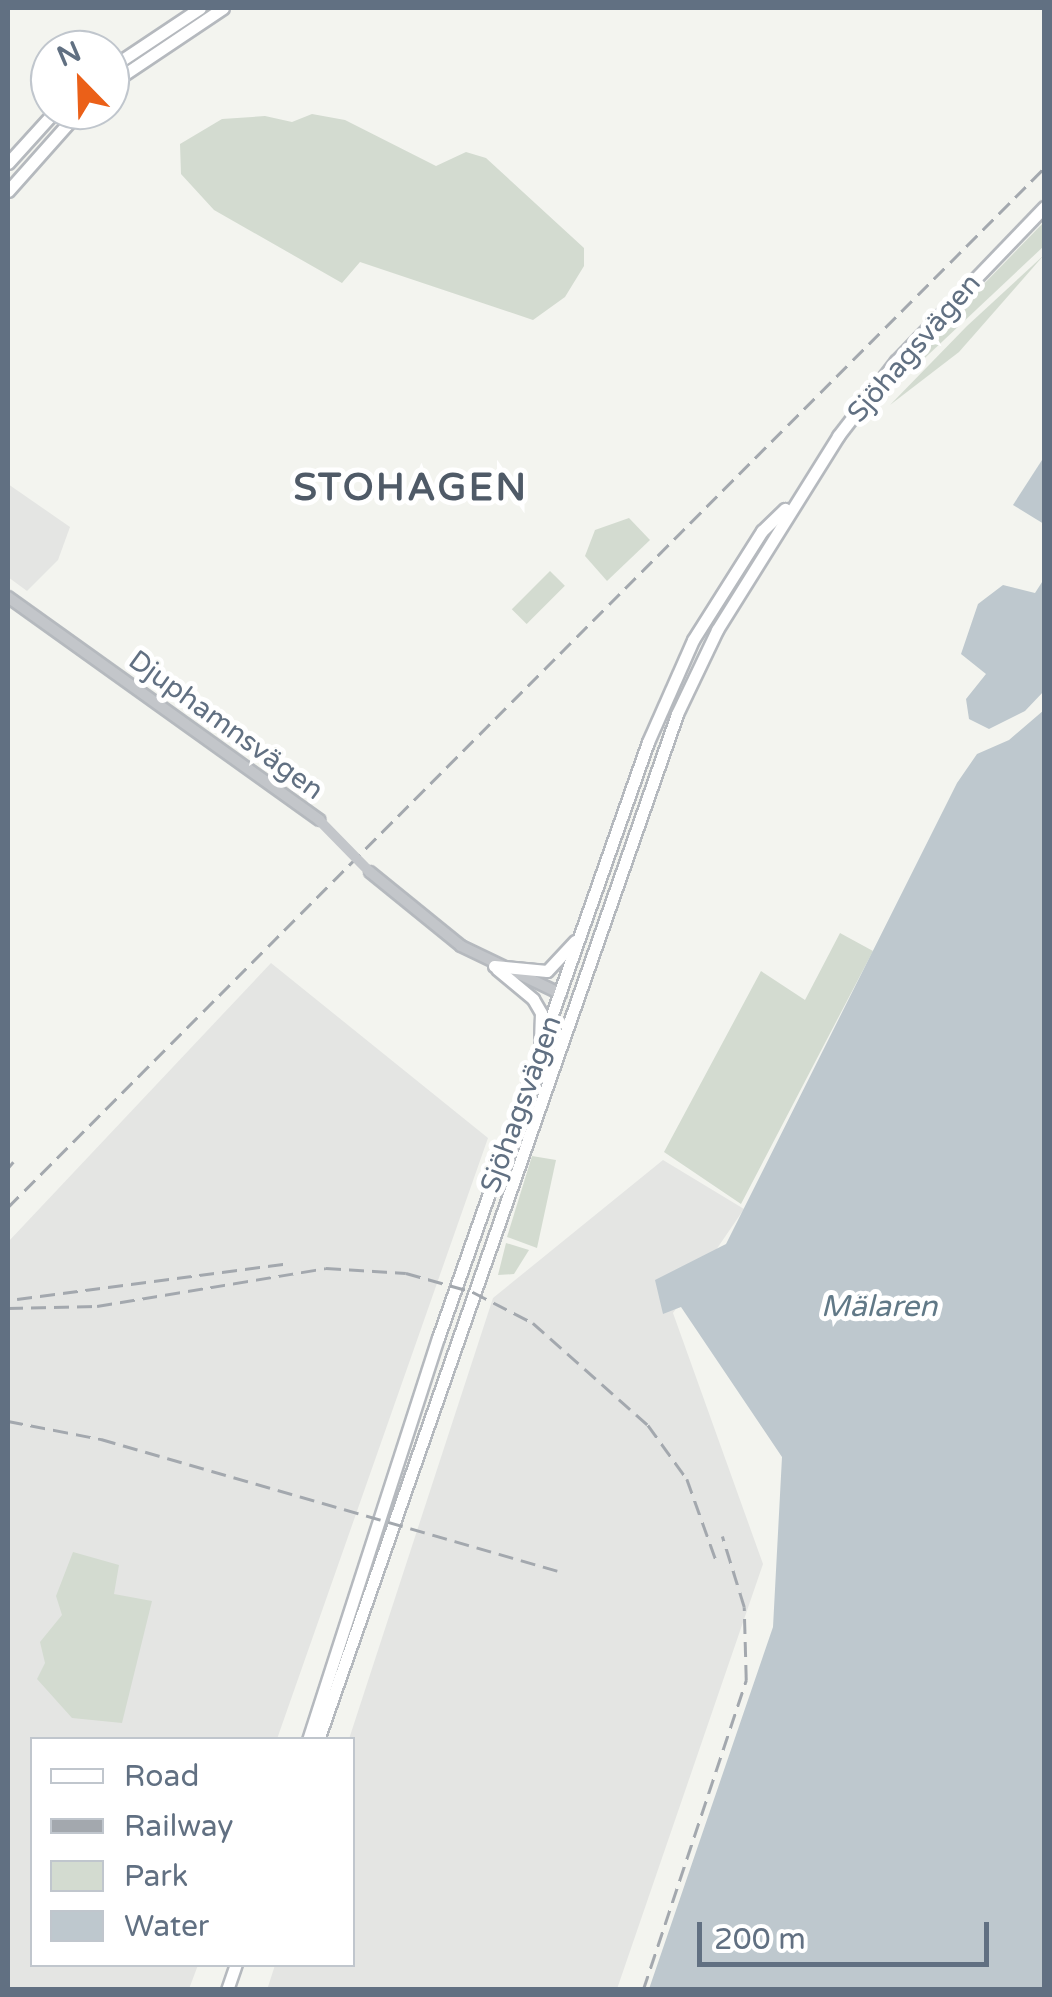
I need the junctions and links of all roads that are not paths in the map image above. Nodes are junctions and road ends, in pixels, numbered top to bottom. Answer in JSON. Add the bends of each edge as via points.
{"nodes":[{"id":1,"x":200,"y":8,"type":"edge"},
{"id":2,"x":223,"y":8,"type":"edge"},
{"id":3,"x":130,"y":55,"type":"edge"},
{"id":4,"x":130,"y":71,"type":"edge"},
{"id":5,"x":38,"y":130,"type":"edge"},
{"id":6,"x":62,"y":130,"type":"edge"},
{"id":7,"x":8,"y":163,"type":"edge"},
{"id":8,"x":8,"y":191,"type":"edge"},
{"id":9,"x":1044,"y":207,"type":"edge"},
{"id":10,"x":795,"y":498,"type":"junction"},
{"id":11,"x":8,"y":597,"type":"edge"},
{"id":12,"x":678,"y":672,"type":"junction"},
{"id":13,"x":677,"y":714,"type":"junction"},
{"id":14,"x":627,"y":804,"type":"junction"},
{"id":15,"x":586,"y":923,"type":"junction"},
{"id":16,"x":494,"y":966,"type":"junction"},
{"id":17,"x":561,"y":994,"type":"junction"},
{"id":18,"x":575,"y":1000,"type":"junction"},
{"id":19,"x":540,"y":1051,"type":"junction"},
{"id":20,"x":540,"y":1096,"type":"junction"},
{"id":21,"x":503,"y":1151,"type":"junction"},
{"id":22,"x":518,"y":1157,"type":"junction"},
{"id":23,"x":438,"y":1338,"type":"junction"},
{"id":24,"x":454,"y":1344,"type":"junction"},
{"id":25,"x":309,"y":1737,"type":"edge"},
{"id":26,"x":319,"y":1737,"type":"edge"}],
"edges":[{"from":1,"to":3,"type":"main road"},
{"from":2,"to":4,"type":"main road"},
{"from":5,"to":7,"type":"main road"},
{"from":6,"to":8,"type":"main road"},
{"from":9,"to":10,"type":"main road","name":"Sjöhagsvägen","via":[[896,361]]},
{"from":10,"to":12,"type":"main road","name":"Sjöhagsvägen","via":[[762,531]]},
{"from":10,"to":13,"type":"main road","name":"Sjöhagsvägen","via":[[717,630]]},
{"from":11,"to":16,"type":"street","name":"Djuphamnsvägen","bridge":true,"via":[[319,820],[408,908]]},
{"from":12,"to":13,"type":"main road"},
{"from":12,"to":14,"type":"main road","name":"Sjöhagsvägen"},
{"from":13,"to":14,"type":"main road"},
{"from":13,"to":18,"type":"main road","name":"Sjöhagsvägen"},
{"from":14,"to":15,"type":"main road","name":"Sjöhagsvägen"},
{"from":15,"to":16,"type":"main road","via":[[563,960],[547,970]]},
{"from":15,"to":17,"type":"main road","name":"Sjöhagsvägen"},
{"from":16,"to":17,"type":"street","name":"Djuphamnsvägen"},
{"from":16,"to":19,"type":"main road","via":[[541,1013]]},
{"from":17,"to":18,"type":"main road"},
{"from":17,"to":19,"type":"main road","name":"Sjöhagsvägen"},
{"from":17,"to":20,"type":"main road","via":[[565,1003]]},
{"from":18,"to":20,"type":"main road","name":"Sjöhagsvägen"},
{"from":19,"to":21,"type":"main road","name":"Sjöhagsvägen"},
{"from":20,"to":22,"type":"main road","name":"Sjöhagsvägen"},
{"from":21,"to":22,"type":"main road"},
{"from":21,"to":23,"type":"main road","name":"Sjöhagsvägen"},
{"from":22,"to":24,"type":"main road","name":"Sjöhagsvägen"},
{"from":23,"to":24,"type":"main road"},
{"from":23,"to":25,"type":"main road","name":"Sjöhagsvägen"},
{"from":24,"to":26,"type":"main road","name":"Sjöhagsvägen"}]}
